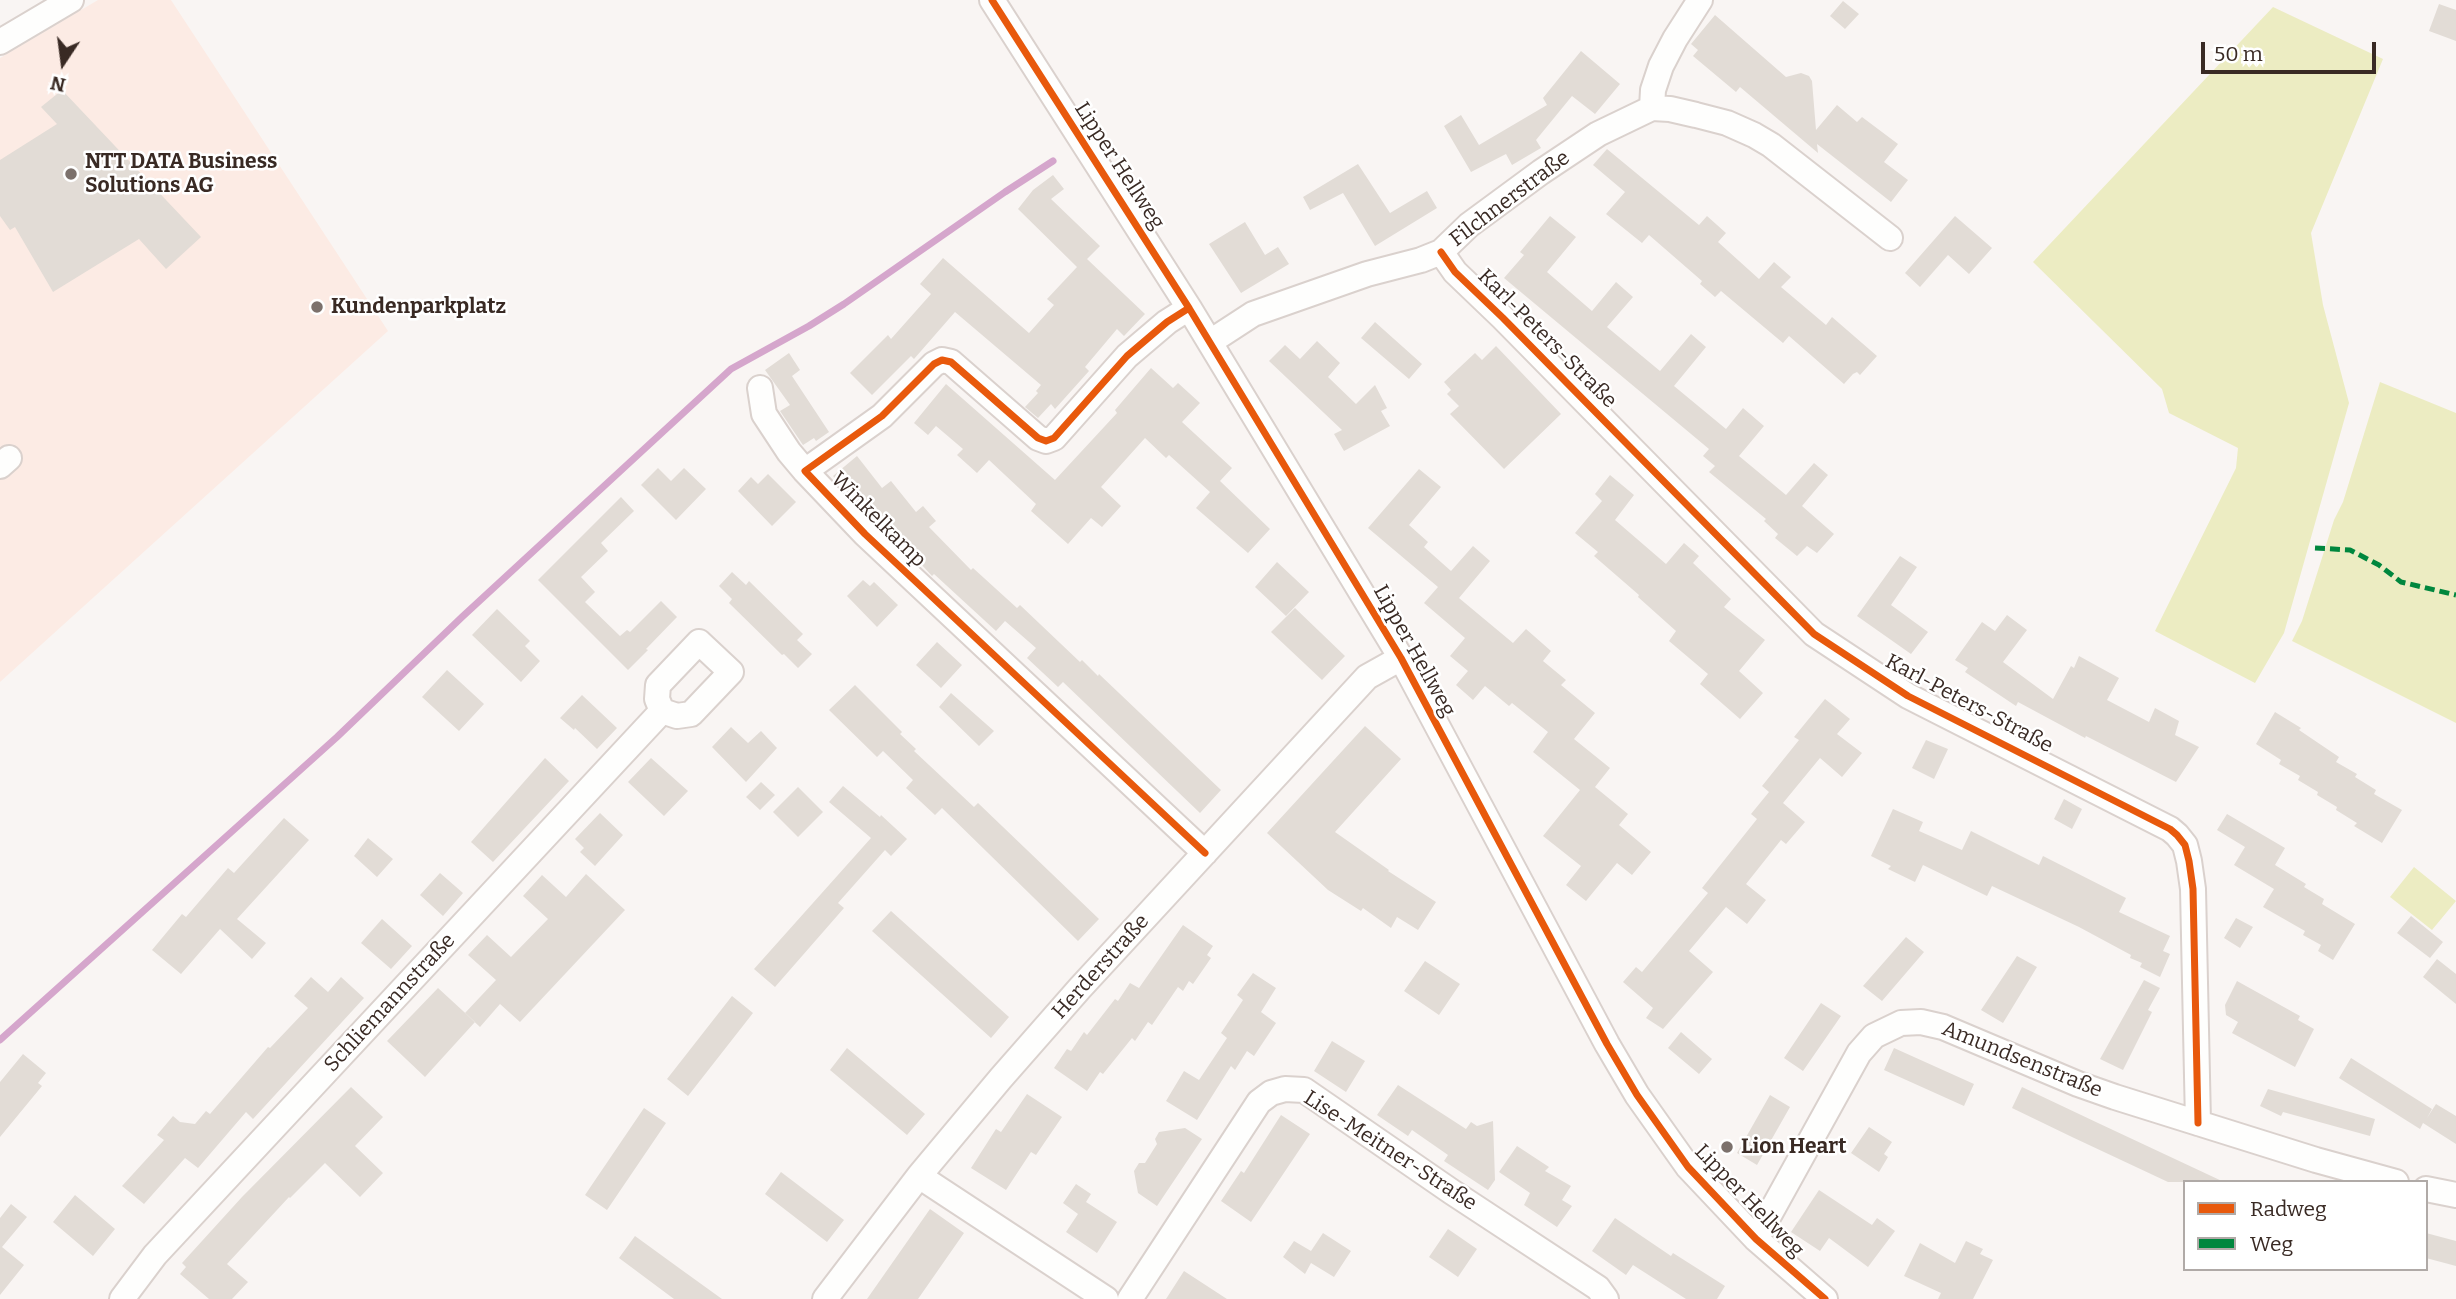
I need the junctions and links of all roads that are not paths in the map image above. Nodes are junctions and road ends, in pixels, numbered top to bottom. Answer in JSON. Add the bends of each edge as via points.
{"nodes":[{"id":1,"x":71,"y":0,"type":"edge"},
{"id":2,"x":992,"y":0,"type":"edge"},
{"id":3,"x":1700,"y":0,"type":"edge"},
{"id":4,"x":0,"y":42,"type":"edge"},
{"id":5,"x":1652,"y":108,"type":"junction"},
{"id":6,"x":1890,"y":238,"type":"dead end"},
{"id":7,"x":1441,"y":252,"type":"junction"},
{"id":8,"x":1189,"y":308,"type":"junction"},
{"id":9,"x":1210,"y":342,"type":"junction"},
{"id":10,"x":760,"y":388,"type":"dead end"},
{"id":11,"x":805,"y":471,"type":"junction"},
{"id":12,"x":1401,"y":659,"type":"junction"},
{"id":13,"x":662,"y":710,"type":"dead end"},
{"id":14,"x":1205,"y":853,"type":"junction"},
{"id":15,"x":2198,"y":1123,"type":"junction"},
{"id":16,"x":919,"y":1177,"type":"junction"},
{"id":17,"x":2389,"y":1180,"type":"edge"},
{"id":18,"x":2428,"y":1189,"type":"edge"},
{"id":19,"x":2456,"y":1195,"type":"edge"},
{"id":20,"x":1756,"y":1239,"type":"junction"},
{"id":21,"x":122,"y":1299,"type":"edge"},
{"id":22,"x":824,"y":1299,"type":"edge"},
{"id":23,"x":1106,"y":1299,"type":"edge"},
{"id":24,"x":1130,"y":1299,"type":"edge"},
{"id":25,"x":1606,"y":1299,"type":"edge"},
{"id":26,"x":1825,"y":1299,"type":"edge"}],
"edges":[{"from":1,"to":4,"type":"street"},
{"from":2,"to":8,"type":"street","name":"Lipper Hellweg"},
{"from":3,"to":5,"type":"street","via":[[1661,66]]},
{"from":5,"to":6,"type":"street","via":[[1727,123],[1754,135]]},
{"from":5,"to":7,"type":"street","name":"Filchnerstraße","via":[[1598,134],[1541,172],[1469,225]]},
{"from":7,"to":9,"type":"street","name":"Filchnerstraße","via":[[1253,314]]},
{"from":7,"to":15,"type":"street","name":"Karl-Peters-Straße","via":[[1455,272],[1814,634],[1908,696],[2177,835],[2185,845],[2193,889]]},
{"from":8,"to":9,"type":"street","name":"Lipper Hellweg"},
{"from":8,"to":11,"type":"street","name":"Winkelkamp","via":[[1127,356],[1054,438],[1038,438],[951,362],[942,360],[882,416]]},
{"from":9,"to":12,"type":"street","name":"Lipper Hellweg"},
{"from":10,"to":11,"type":"street","name":"Winkelkamp","via":[[764,414]]},
{"from":11,"to":14,"type":"street","name":"Winkelkamp","via":[[865,534]]},
{"from":12,"to":14,"type":"street","name":"Herderstraße","via":[[1367,677]]},
{"from":12,"to":20,"type":"street","name":"Lipper Hellweg","via":[[1637,1095],[1688,1167]]},
{"from":13,"to":21,"type":"street","name":"Schliemannstraße","via":[[155,1255]]},
{"from":14,"to":16,"type":"street","name":"Herderstraße","via":[[1080,988]]},
{"from":15,"to":17,"type":"street","name":"Amundsenstraße"},
{"from":15,"to":20,"type":"street","name":"Amundsenstraße","via":[[2078,1084],[1943,1027],[1921,1022],[1893,1025],[1874,1036],[1859,1054]]},
{"from":16,"to":22,"type":"street","name":"Herderstraße"},
{"from":16,"to":23,"type":"street"},
{"from":18,"to":19,"type":"street"},
{"from":20,"to":26,"type":"street","name":"Lipper Hellweg"},
{"from":24,"to":25,"type":"street","name":"Lise-Meitner-Straße","via":[[1259,1102],[1285,1089],[1304,1090],[1598,1288]]}]}
